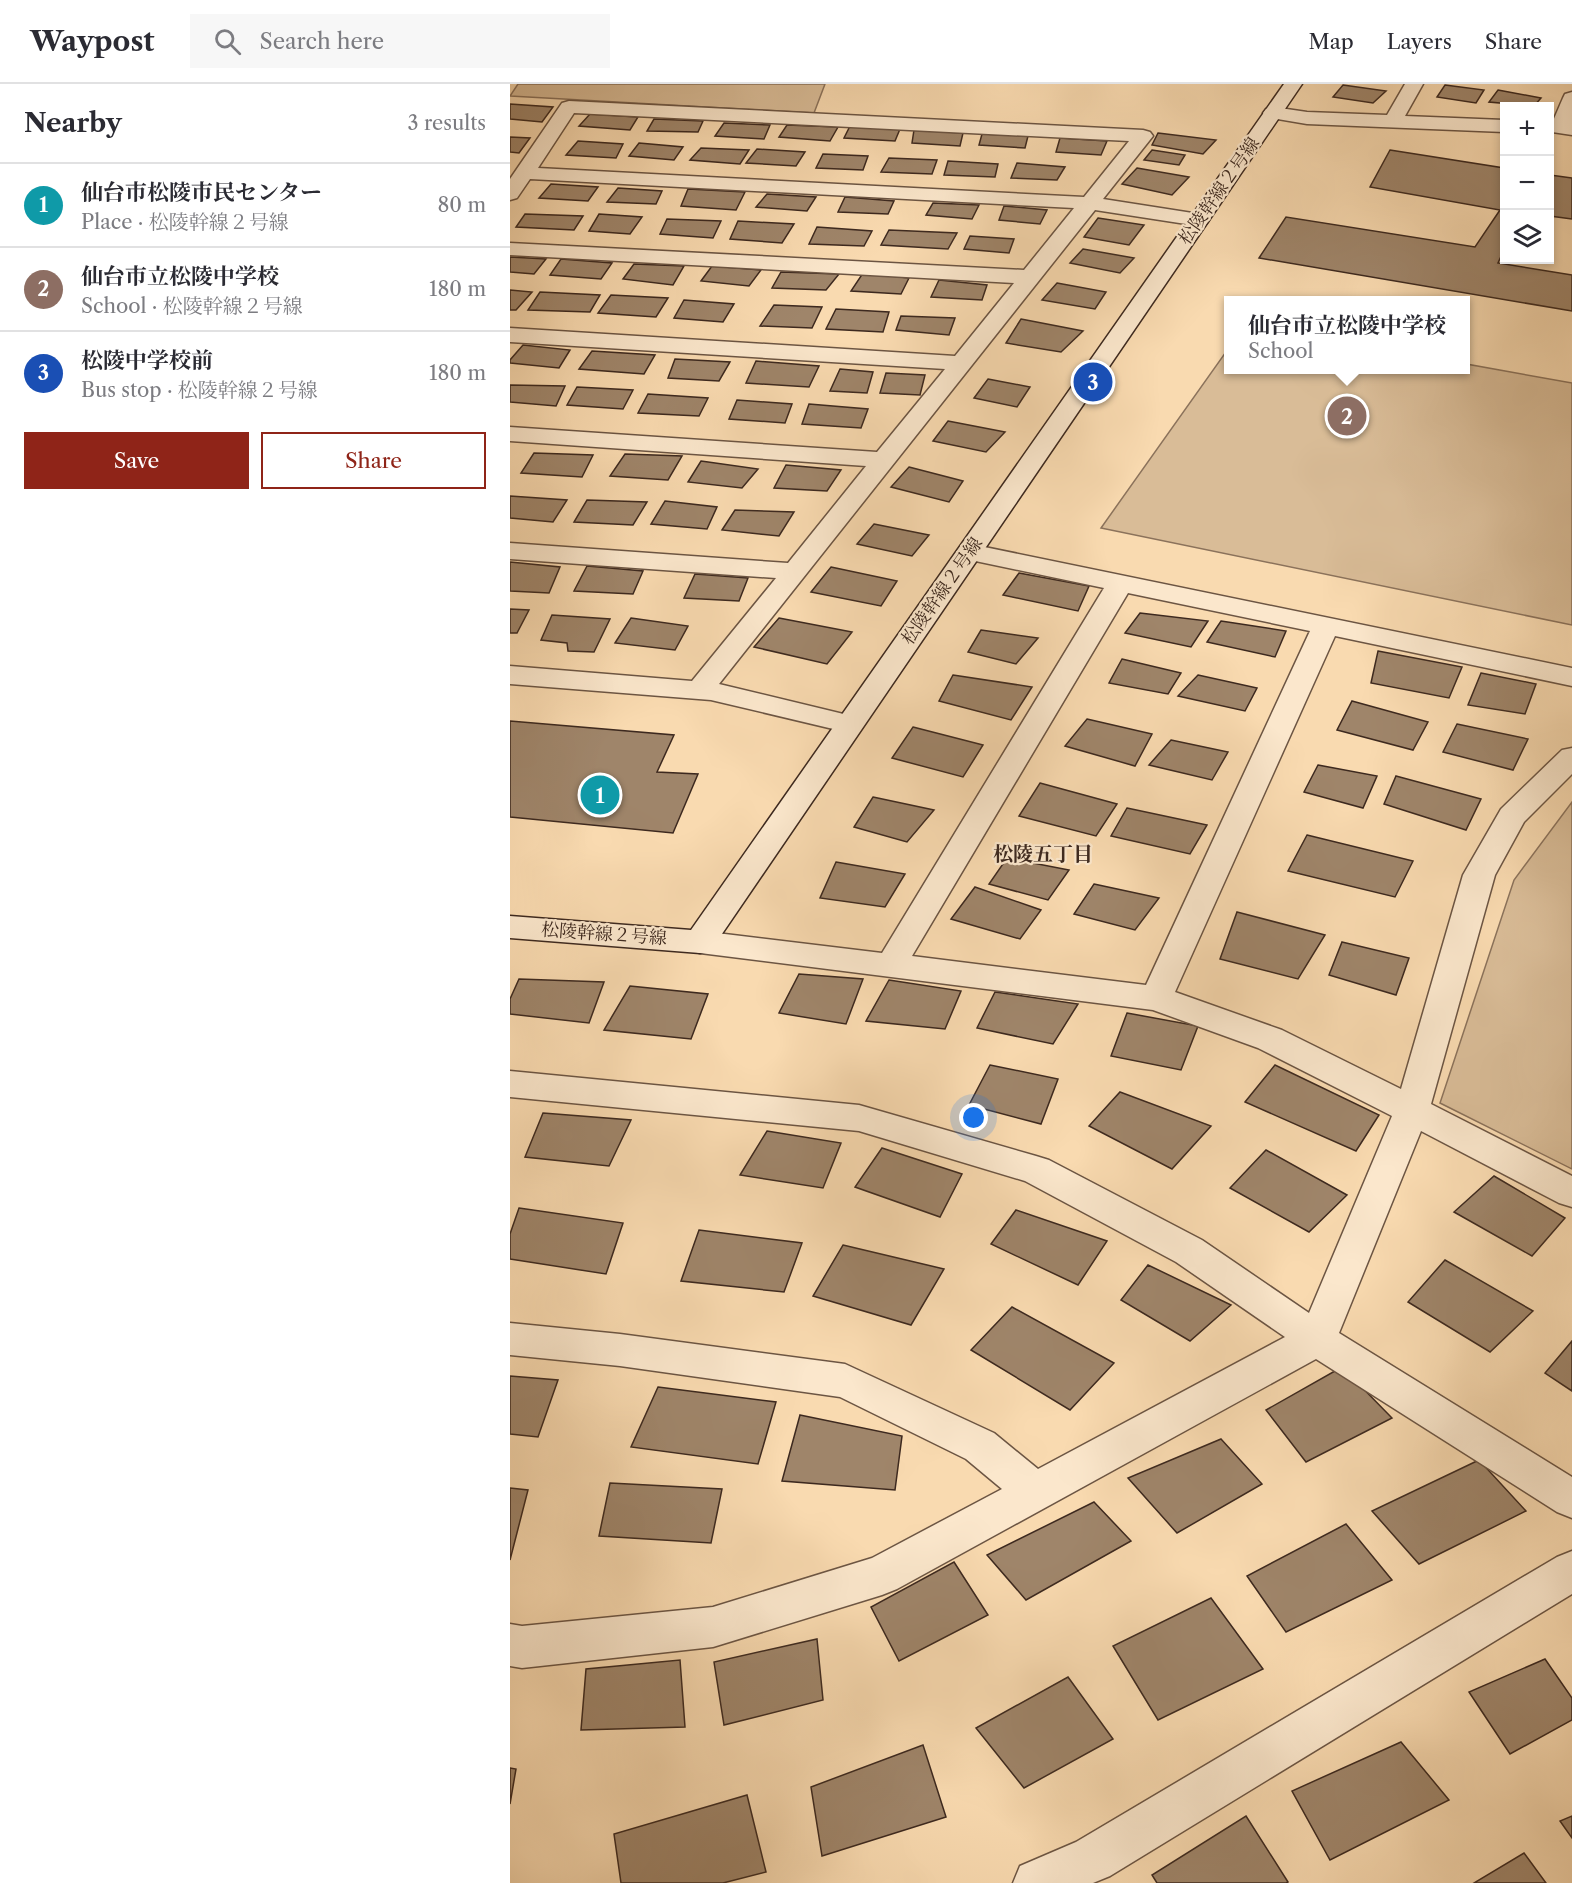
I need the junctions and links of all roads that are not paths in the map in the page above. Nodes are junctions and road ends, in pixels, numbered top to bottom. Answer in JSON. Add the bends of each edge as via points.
{"nodes":[{"id":1,"x":1293,"y":84,"type":"edge"},
{"id":2,"x":1414,"y":84,"type":"edge"},
{"id":3,"x":1572,"y":98,"type":"edge"},
{"id":4,"x":1273,"y":113,"type":"junction"},
{"id":5,"x":1393,"y":121,"type":"junction"},
{"id":6,"x":1500,"y":126,"type":"edge"},
{"id":7,"x":1560,"y":128,"type":"edge"},
{"id":8,"x":524,"y":173,"type":"junction"},
{"id":9,"x":510,"y":194,"type":"edge"},
{"id":10,"x":1089,"y":203,"type":"junction"},
{"id":11,"x":1199,"y":220,"type":"junction"},
{"id":12,"x":510,"y":249,"type":"edge"},
{"id":13,"x":1030,"y":277,"type":"junction"},
{"id":14,"x":510,"y":335,"type":"edge"},
{"id":15,"x":961,"y":363,"type":"junction"},
{"id":16,"x":510,"y":434,"type":"edge"},
{"id":17,"x":884,"y":460,"type":"junction"},
{"id":18,"x":510,"y":550,"type":"edge"},
{"id":19,"x":970,"y":552,"type":"junction"},
{"id":20,"x":795,"y":571,"type":"junction"},
{"id":21,"x":1120,"y":583,"type":"junction"},
{"id":22,"x":1326,"y":626,"type":"junction"},
{"id":23,"x":510,"y":675,"type":"edge"},
{"id":24,"x":1572,"y":677,"type":"edge"},
{"id":25,"x":700,"y":690,"type":"junction"},
{"id":26,"x":850,"y":724,"type":"junction"},
{"id":27,"x":1572,"y":757,"type":"edge"},
{"id":28,"x":510,"y":927,"type":"edge"},
{"id":29,"x":700,"y":942,"type":"junction"},
{"id":30,"x":892,"y":963,"type":"junction"},
{"id":31,"x":1156,"y":998,"type":"junction"},
{"id":32,"x":510,"y":1084,"type":"edge"},
{"id":33,"x":1412,"y":1110,"type":"junction"},
{"id":34,"x":1572,"y":1193,"type":"edge"},
{"id":35,"x":510,"y":1339,"type":"edge"},
{"id":36,"x":1317,"y":1339,"type":"junction"},
{"id":37,"x":1034,"y":1491,"type":"junction"},
{"id":38,"x":1572,"y":1499,"type":"edge"},
{"id":39,"x":1572,"y":1571,"type":"edge"},
{"id":40,"x":510,"y":1646,"type":"edge"},
{"id":41,"x":1037,"y":1883,"type":"edge"}],
"edges":[{"from":1,"to":4,"type":"street","name":"松陵幹線２号線"},
{"from":2,"to":5,"type":"street"},
{"from":3,"to":7,"type":"street"},
{"from":4,"to":5,"type":"street"},
{"from":4,"to":11,"type":"street","name":"松陵幹線２号線"},
{"from":5,"to":6,"type":"street"},
{"from":8,"to":9,"type":"street"},
{"from":8,"to":10,"type":"street"},
{"from":8,"to":10,"type":"street","via":[[569,107],[1143,136]]},
{"from":10,"to":11,"type":"street"},
{"from":10,"to":13,"type":"street"},
{"from":11,"to":19,"type":"street","name":"松陵幹線２号線"},
{"from":12,"to":13,"type":"street"},
{"from":13,"to":15,"type":"street"},
{"from":14,"to":15,"type":"street"},
{"from":15,"to":17,"type":"street"},
{"from":16,"to":17,"type":"street"},
{"from":17,"to":20,"type":"street"},
{"from":18,"to":20,"type":"street"},
{"from":19,"to":21,"type":"street"},
{"from":19,"to":26,"type":"street","name":"松陵幹線２号線"},
{"from":20,"to":25,"type":"street"},
{"from":21,"to":22,"type":"street"},
{"from":21,"to":30,"type":"street"},
{"from":22,"to":24,"type":"street"},
{"from":22,"to":31,"type":"street"},
{"from":23,"to":25,"type":"street"},
{"from":25,"to":26,"type":"street"},
{"from":26,"to":29,"type":"street","name":"松陵幹線２号線"},
{"from":27,"to":33,"type":"street","via":[[1512,816],[1479,875]]},
{"from":28,"to":29,"type":"street","name":"松陵幹線２号線"},
{"from":29,"to":30,"type":"street"},
{"from":30,"to":31,"type":"street"},
{"from":31,"to":33,"type":"street","via":[[1270,1039]]},
{"from":32,"to":36,"type":"street","via":[[859,1118],[1036,1170],[1189,1251]]},
{"from":33,"to":34,"type":"street"},
{"from":33,"to":36,"type":"street"},
{"from":35,"to":37,"type":"street","via":[[845,1381],[980,1446]]},
{"from":36,"to":37,"type":"street"},
{"from":36,"to":38,"type":"street"},
{"from":37,"to":40,"type":"street","via":[[882,1575],[713,1627]]},
{"from":39,"to":41,"type":"street","via":[[1093,1859]]}]}
